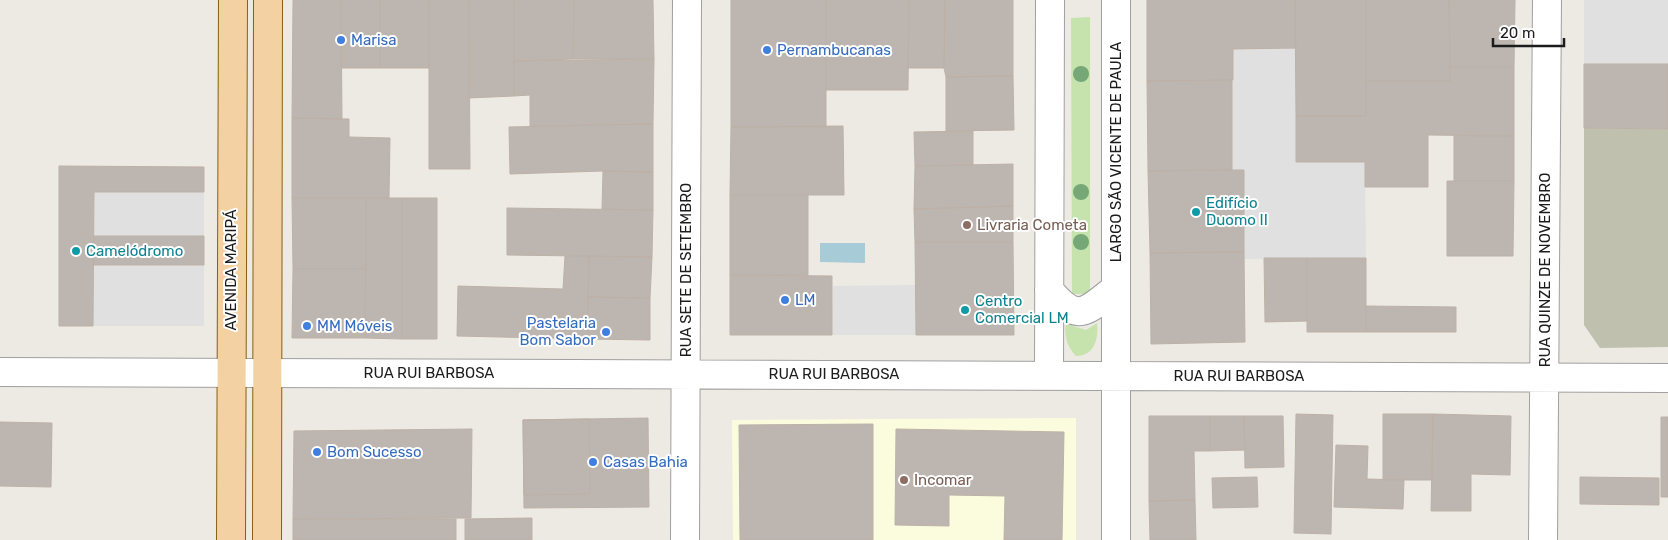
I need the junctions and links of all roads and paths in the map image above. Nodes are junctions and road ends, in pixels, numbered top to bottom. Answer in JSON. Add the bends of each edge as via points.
{"nodes":[{"id":1,"x":687,"y":0,"type":"edge"},
{"id":2,"x":1547,"y":0,"type":"edge"},
{"id":3,"x":234,"y":1,"type":"edge"},
{"id":4,"x":267,"y":2,"type":"edge"},
{"id":5,"x":1054,"y":5,"type":"edge"},
{"id":6,"x":1109,"y":5,"type":"edge"},
{"id":7,"x":1116,"y":288,"type":"junction"},
{"id":8,"x":1049,"y":290,"type":"junction"},
{"id":9,"x":0,"y":372,"type":"edge"},
{"id":10,"x":231,"y":372,"type":"junction"},
{"id":11,"x":267,"y":372,"type":"junction"},
{"id":12,"x":686,"y":374,"type":"junction"},
{"id":13,"x":1049,"y":375,"type":"junction"},
{"id":14,"x":1116,"y":376,"type":"junction"},
{"id":15,"x":1545,"y":377,"type":"junction"},
{"id":16,"x":1668,"y":378,"type":"edge"},
{"id":17,"x":231,"y":540,"type":"edge"},
{"id":18,"x":267,"y":540,"type":"edge"},
{"id":19,"x":685,"y":540,"type":"edge"},
{"id":20,"x":1116,"y":540,"type":"edge"},
{"id":21,"x":1543,"y":540,"type":"edge"}],
"edges":[{"from":1,"to":12,"type":"street","name":"RUA SETE DE SETEMBRO"},
{"from":2,"to":15,"type":"street","name":"RUA QUINZE DE NOVEMBRO"},
{"from":3,"to":10,"type":"main road","name":"AVENIDA MARIPÁ"},
{"from":4,"to":11,"type":"main road"},
{"from":5,"to":8,"type":"street"},
{"from":6,"to":7,"type":"street","name":"LARGO SÃO VICENTE DE PAULA"},
{"from":7,"to":8,"type":"street","via":[[1088,310],[1080,312],[1072,310]]},
{"from":7,"to":14,"type":"street","name":"LARGO SÃO VICENTE DE PAULA"},
{"from":8,"to":13,"type":"street"},
{"from":9,"to":10,"type":"street","name":"RUA RUI BARBOSA"},
{"from":10,"to":11,"type":"street","name":"RUA RUI BARBOSA"},
{"from":10,"to":17,"type":"main road","name":"AVENIDA MARIPÁ"},
{"from":11,"to":12,"type":"street","name":"RUA RUI BARBOSA"},
{"from":11,"to":18,"type":"main road"},
{"from":12,"to":13,"type":"street","name":"RUA RUI BARBOSA"},
{"from":12,"to":19,"type":"street","name":"RUA SETE DE SETEMBRO"},
{"from":13,"to":14,"type":"street","name":"RUA RUI BARBOSA"},
{"from":14,"to":15,"type":"street","name":"RUA RUI BARBOSA"},
{"from":14,"to":20,"type":"street","name":"LARGO SÃO VICENTE DE PAULA"},
{"from":15,"to":16,"type":"street","name":"RUA RUI BARBOSA"},
{"from":15,"to":21,"type":"street","name":"RUA QUINZE DE NOVEMBRO"}]}
